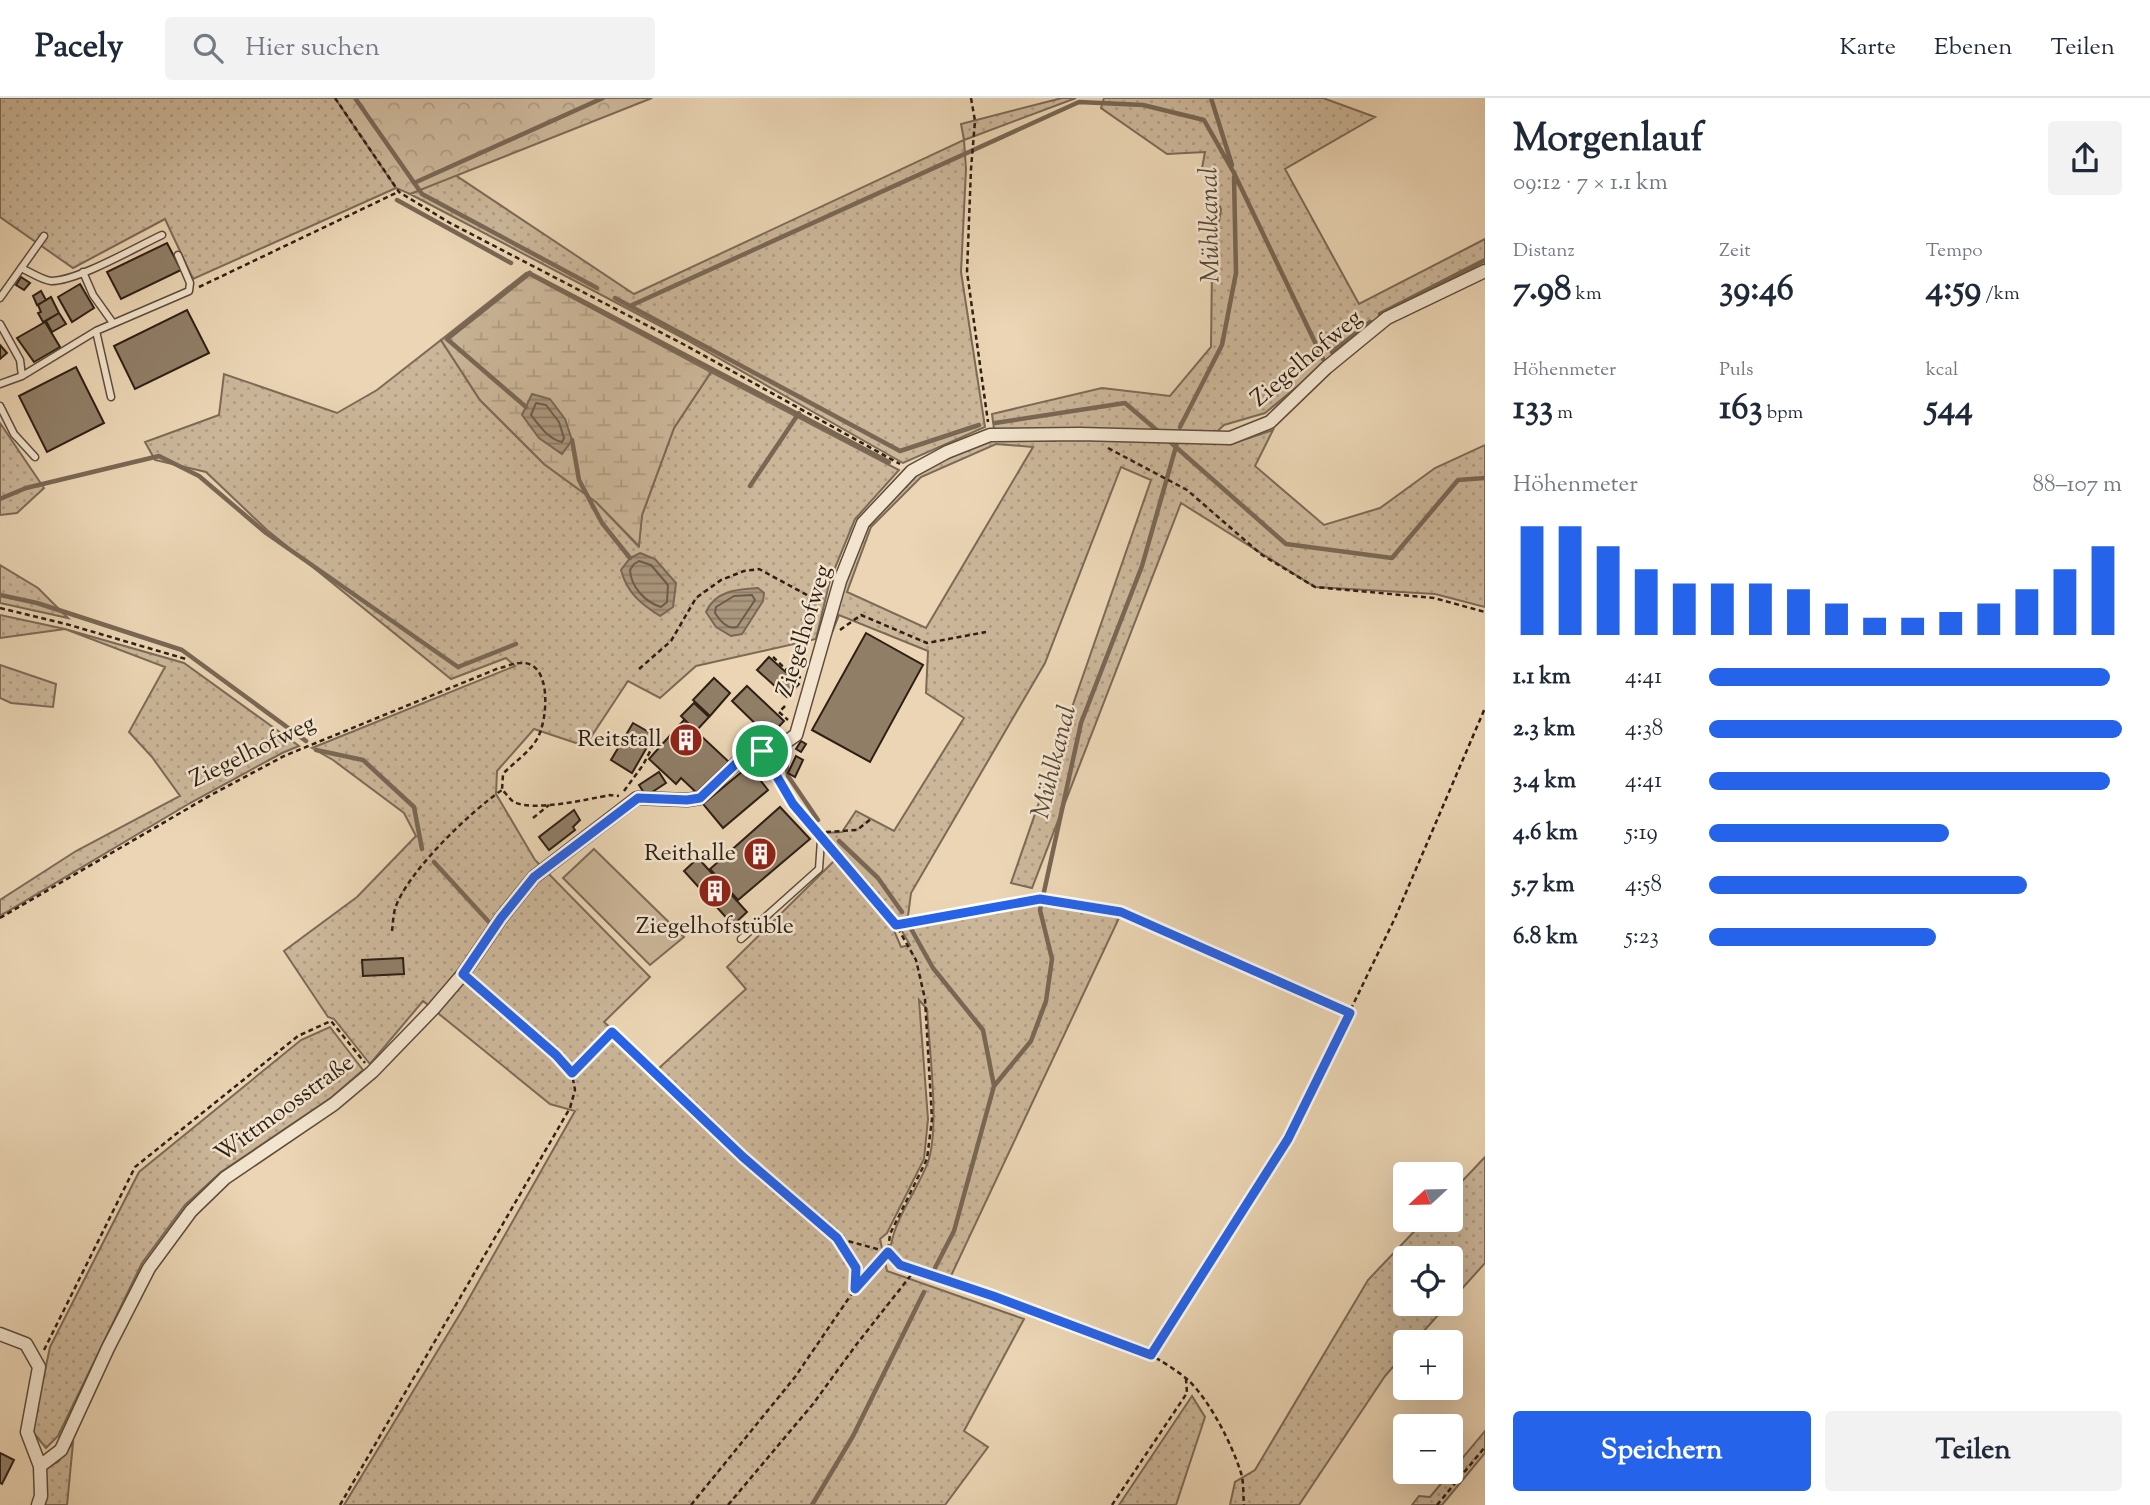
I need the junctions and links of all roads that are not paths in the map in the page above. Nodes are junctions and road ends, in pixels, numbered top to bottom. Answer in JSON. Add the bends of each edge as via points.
{"nodes":[{"id":1,"x":162,"y":234,"type":"dead end"},
{"id":2,"x":44,"y":236,"type":"dead end"},
{"id":3,"x":178,"y":255,"type":"dead end"},
{"id":4,"x":21,"y":268,"type":"junction"},
{"id":5,"x":1485,"y":271,"type":"edge"},
{"id":6,"x":83,"y":272,"type":"junction"},
{"id":7,"x":0,"y":298,"type":"edge"},
{"id":8,"x":113,"y":323,"type":"junction"},
{"id":9,"x":0,"y":324,"type":"edge"},
{"id":10,"x":96,"y":331,"type":"junction"},
{"id":11,"x":0,"y":374,"type":"edge"},
{"id":12,"x":22,"y":376,"type":"junction"},
{"id":13,"x":3,"y":383,"type":"edge"},
{"id":14,"x":111,"y":397,"type":"dead end"},
{"id":15,"x":0,"y":406,"type":"edge"},
{"id":16,"x":35,"y":457,"type":"dead end"},
{"id":17,"x":762,"y":751,"type":"junction"},
{"id":18,"x":638,"y":798,"type":"joint"},
{"id":19,"x":741,"y":939,"type":"dead end"},
{"id":20,"x":0,"y":1334,"type":"edge"},
{"id":21,"x":40,"y":1466,"type":"junction"},
{"id":22,"x":38,"y":1505,"type":"edge"}],
"edges":[{"from":1,"to":6,"type":"lane"},
{"from":2,"to":4,"type":"lane"},
{"from":3,"to":8,"type":"lane","via":[[190,291]]},
{"from":4,"to":6,"type":"lane","via":[[49,281]]},
{"from":4,"to":7,"type":"lane"},
{"from":5,"to":17,"type":"street","name":"Ziegelhofweg","via":[[1387,318],[1270,422],[1230,438],[990,435],[912,471],[863,523],[840,581],[796,734],[780,746]]},
{"from":6,"to":8,"type":"lane"},
{"from":8,"to":10,"type":"lane"},
{"from":9,"to":12,"type":"lane","via":[[20,360]]},
{"from":10,"to":12,"type":"lane"},
{"from":10,"to":14,"type":"lane"},
{"from":11,"to":13,"type":"lane"},
{"from":12,"to":13,"type":"lane"},
{"from":15,"to":16,"type":"lane","via":[[14,434]]},
{"from":17,"to":18,"type":"street","name":"Ziegelhofweg","via":[[744,756],[700,798]]},
{"from":17,"to":19,"type":"lane","via":[[821,840],[819,869]]},
{"from":18,"to":21,"type":"street","name":"Wittmoosstraße","via":[[534,877],[463,974],[372,1072],[334,1104],[225,1178],[191,1211],[149,1268],[61,1451]]},
{"from":20,"to":21,"type":"street","via":[[26,1344],[39,1367],[27,1432]]},
{"from":21,"to":22,"type":"street"}]}
